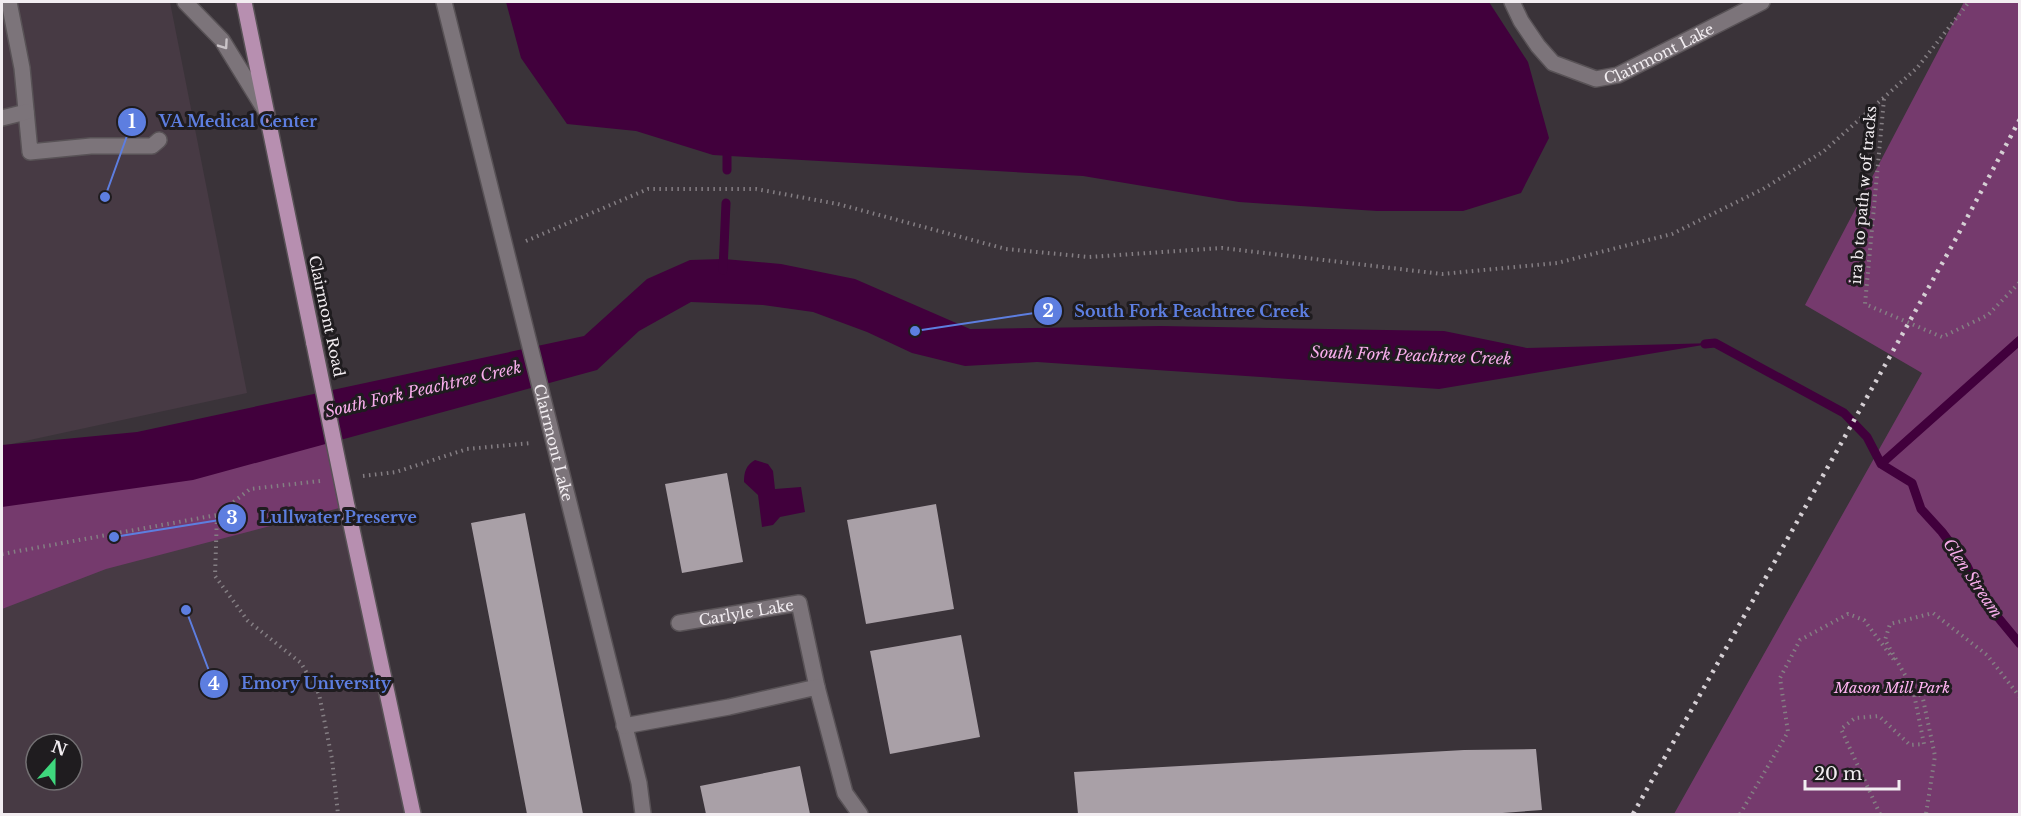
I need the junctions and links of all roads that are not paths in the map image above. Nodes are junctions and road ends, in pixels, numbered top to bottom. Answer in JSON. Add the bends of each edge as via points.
{"nodes":[{"id":1,"x":9,"y":2,"type":"edge"},
{"id":2,"x":185,"y":2,"type":"edge"},
{"id":3,"x":244,"y":2,"type":"edge"},
{"id":4,"x":444,"y":2,"type":"edge"},
{"id":5,"x":1512,"y":2,"type":"edge"},
{"id":6,"x":1762,"y":2,"type":"edge"},
{"id":7,"x":26,"y":112,"type":"junction"},
{"id":8,"x":266,"y":112,"type":"junction"},
{"id":9,"x":2,"y":118,"type":"edge"},
{"id":10,"x":159,"y":140,"type":"dead end"},
{"id":11,"x":679,"y":623,"type":"dead end"},
{"id":12,"x":817,"y":687,"type":"junction"},
{"id":13,"x":624,"y":726,"type":"junction"},
{"id":14,"x":412,"y":809,"type":"edge"},
{"id":15,"x":425,"y":814,"type":"edge"},
{"id":16,"x":643,"y":814,"type":"edge"},
{"id":17,"x":860,"y":814,"type":"edge"}],
"edges":[{"from":1,"to":7,"type":"street"},
{"from":2,"to":8,"type":"street","one_way":true,"via":[[222,40]]},
{"from":3,"to":8,"type":"main road","name":"Clairmont Road"},
{"from":4,"to":13,"type":"street","name":"Clairmont Lake"},
{"from":5,"to":6,"type":"street","name":"Clairmont Lake","via":[[1521,21],[1553,63],[1596,79],[1618,75]]},
{"from":7,"to":9,"type":"street"},
{"from":7,"to":10,"type":"street","via":[[30,152],[90,146],[152,146]]},
{"from":8,"to":14,"type":"main road","name":"Clairmont Road","bridge":true},
{"from":11,"to":12,"type":"street","name":"Carlyle Lake","via":[[799,603]]},
{"from":12,"to":13,"type":"street"},
{"from":12,"to":17,"type":"street","name":"Carlyle Lake","via":[[845,793]]},
{"from":13,"to":16,"type":"street","name":"Clairmont Lake"},
{"from":14,"to":15,"type":"main road"}]}
